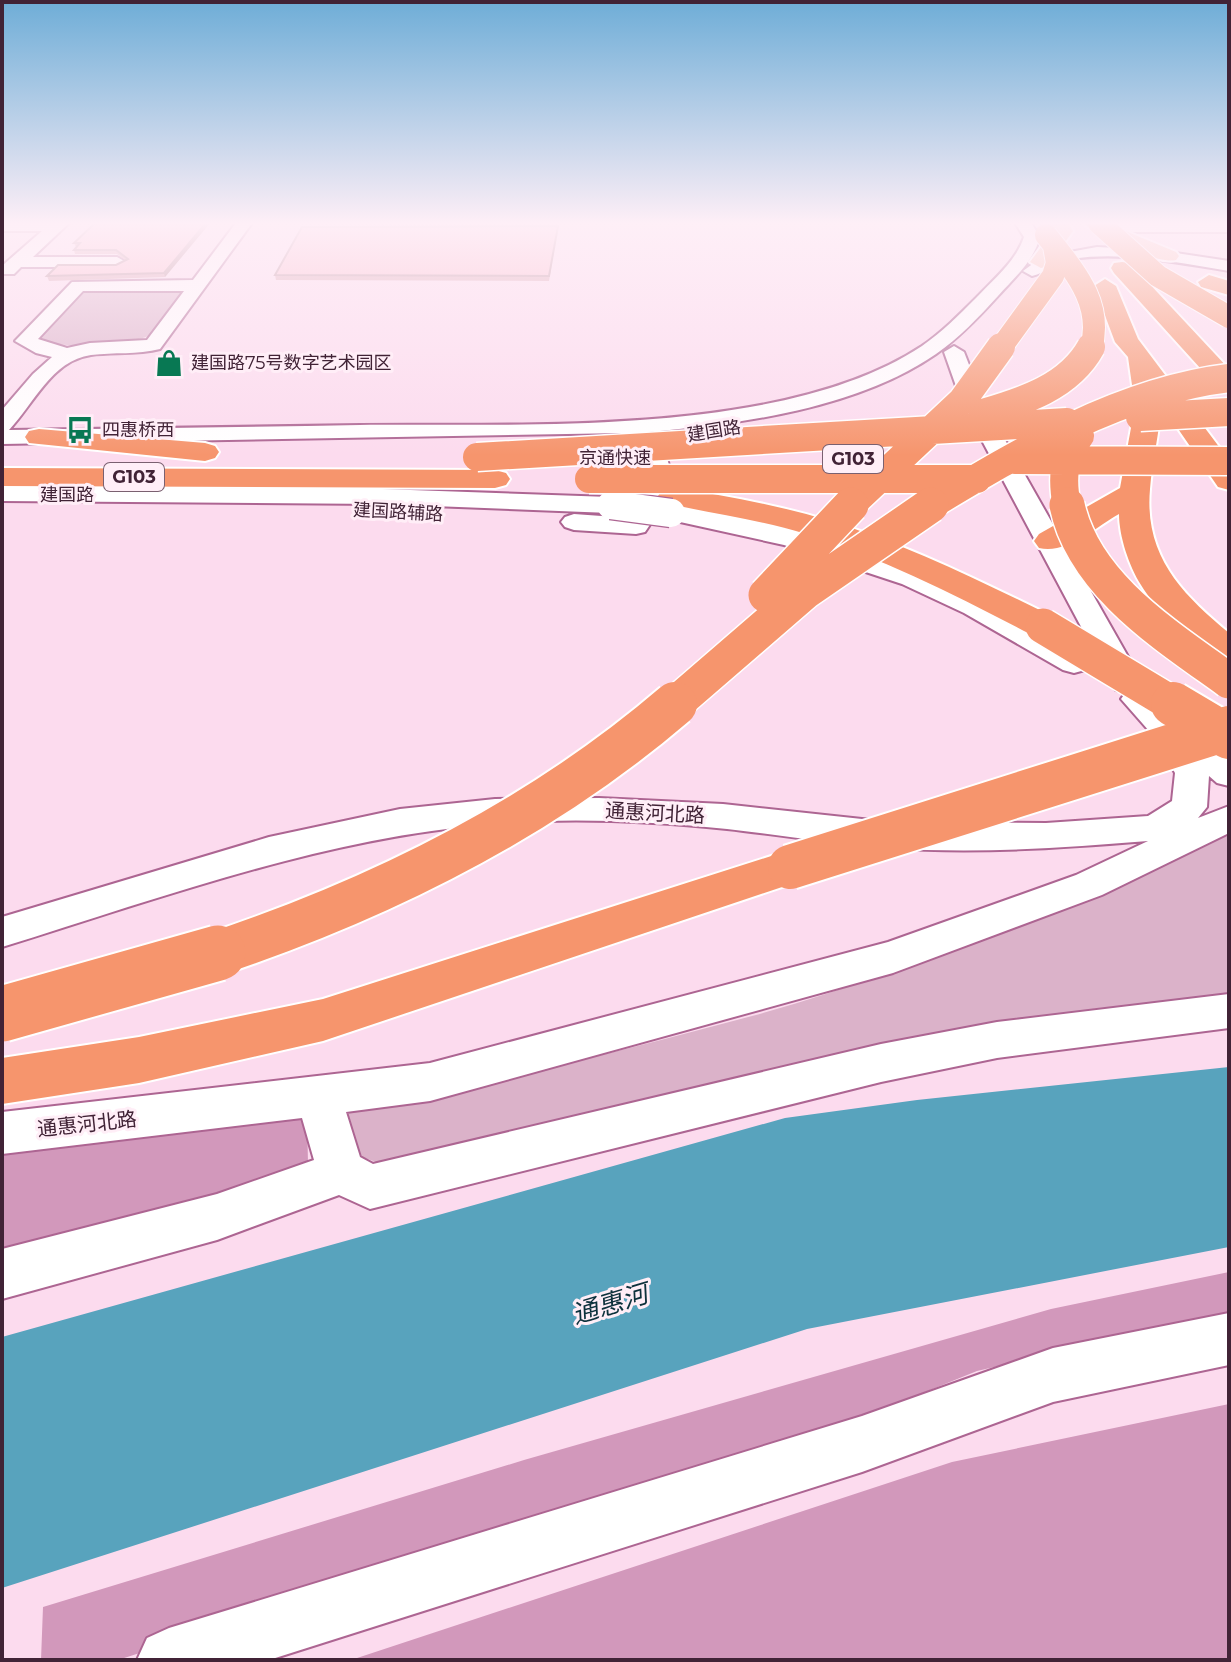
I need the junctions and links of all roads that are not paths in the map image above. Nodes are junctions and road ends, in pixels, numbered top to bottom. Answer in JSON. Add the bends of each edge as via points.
{"nodes":[{"id":1,"x":64,"y":301,"type":"edge"},
{"id":2,"x":187,"y":301,"type":"edge"},
{"id":3,"x":989,"y":301,"type":"edge"},
{"id":4,"x":993,"y":301,"type":"edge"},
{"id":5,"x":1035,"y":301,"type":"edge"},
{"id":6,"x":1090,"y":301,"type":"edge"},
{"id":7,"x":1115,"y":301,"type":"edge"},
{"id":8,"x":1126,"y":301,"type":"edge"},
{"id":9,"x":1136,"y":301,"type":"edge"},
{"id":10,"x":1165,"y":301,"type":"edge"},
{"id":11,"x":1201,"y":301,"type":"edge"},
{"id":12,"x":1229,"y":317,"type":"edge"},
{"id":13,"x":924,"y":327,"type":"dead end"},
{"id":14,"x":954,"y":344,"type":"junction"},
{"id":15,"x":69,"y":355,"type":"junction"},
{"id":16,"x":1140,"y":355,"type":"junction"},
{"id":17,"x":1229,"y":361,"type":"edge"},
{"id":18,"x":1229,"y":378,"type":"edge"},
{"id":19,"x":1229,"y":384,"type":"edge"},
{"id":20,"x":1108,"y":410,"type":"junction"},
{"id":21,"x":1229,"y":412,"type":"edge"},
{"id":22,"x":2,"y":425,"type":"edge"},
{"id":23,"x":631,"y":427,"type":"junction"},
{"id":24,"x":165,"y":436,"type":"junction"},
{"id":25,"x":2,"y":437,"type":"edge"},
{"id":26,"x":39,"y":437,"type":"junction"},
{"id":27,"x":843,"y":437,"type":"junction"},
{"id":28,"x":1229,"y":440,"type":"edge"},
{"id":29,"x":2,"y":454,"type":"edge"},
{"id":30,"x":235,"y":455,"type":"junction"},
{"id":31,"x":1229,"y":461,"type":"edge"},
{"id":32,"x":270,"y":467,"type":"junction"},
{"id":33,"x":486,"y":468,"type":"junction"},
{"id":34,"x":2,"y":477,"type":"edge"},
{"id":35,"x":1229,"y":480,"type":"edge"},
{"id":36,"x":1134,"y":492,"type":"junction"},
{"id":37,"x":2,"y":494,"type":"edge"},
{"id":38,"x":161,"y":495,"type":"junction"},
{"id":39,"x":672,"y":504,"type":"junction"},
{"id":40,"x":1050,"y":541,"type":"junction"},
{"id":41,"x":1229,"y":651,"type":"edge"},
{"id":42,"x":1229,"y":681,"type":"edge"},
{"id":43,"x":1137,"y":699,"type":"junction"},
{"id":44,"x":1229,"y":728,"type":"edge"},
{"id":45,"x":1229,"y":737,"type":"edge"},
{"id":46,"x":619,"y":749,"type":"junction"},
{"id":47,"x":1229,"y":752,"type":"edge"},
{"id":48,"x":1229,"y":775,"type":"edge"},
{"id":49,"x":1229,"y":818,"type":"edge"},
{"id":50,"x":2,"y":932,"type":"edge"},
{"id":51,"x":1229,"y":1011,"type":"edge"},
{"id":52,"x":2,"y":1014,"type":"edge"},
{"id":53,"x":2,"y":1081,"type":"edge"},
{"id":54,"x":318,"y":1096,"type":"junction"},
{"id":55,"x":2,"y":1133,"type":"edge"},
{"id":56,"x":341,"y":1171,"type":"junction"},
{"id":57,"x":2,"y":1274,"type":"edge"},
{"id":58,"x":1229,"y":1339,"type":"edge"},
{"id":59,"x":169,"y":1660,"type":"edge"}],
"edges":[{"from":1,"to":15,"type":"street","via":[[25,341]]},
{"from":2,"to":15,"type":"street","via":[[153,345]]},
{"from":3,"to":14,"type":"street"},
{"from":4,"to":14,"type":"street","name":"建国路"},
{"from":5,"to":46,"type":"highway","bridge":true,"via":[[962,401],[856,500]]},
{"from":6,"to":27,"type":"highway","bridge":true,"via":[[1097,331],[1088,356],[1064,380],[1024,403],[942,424]]},
{"from":7,"to":16,"type":"highway","via":[[1127,342]]},
{"from":8,"to":28,"type":"highway"},
{"from":9,"to":19,"type":"highway"},
{"from":10,"to":17,"type":"highway"},
{"from":11,"to":12,"type":"highway","bridge":true},
{"from":13,"to":14,"type":"street"},
{"from":14,"to":23,"type":"street","via":[[812,398],[723,418]]},
{"from":14,"to":24,"type":"street","name":"建国路","via":[[876,392],[785,419],[667,438],[607,442]]},
{"from":14,"to":40,"type":"street","via":[[973,403]]},
{"from":15,"to":22,"type":"street","via":[[50,368]]},
{"from":16,"to":35,"type":"highway"},
{"from":16,"to":36,"type":"highway","via":[[1148,406]]},
{"from":18,"to":20,"type":"highway","bridge":true,"via":[[1168,388]]},
{"from":20,"to":42,"type":"highway","bridge":true,"via":[[1076,440],[1062,473],[1065,512],[1087,555],[1118,591]]},
{"from":20,"to":46,"type":"highway","bridge":true,"via":[[896,525],[806,591]]},
{"from":21,"to":27,"type":"highway","bridge":true},
{"from":23,"to":24,"type":"street"},
{"from":23,"to":38,"type":"street","name":"建国路辅路","via":[[651,445],[660,469],[654,499],[636,526]]},
{"from":24,"to":26,"type":"street","name":"建国路"},
{"from":25,"to":26,"type":"street","name":"建国路"},
{"from":26,"to":30,"type":"highway"},
{"from":27,"to":33,"type":"highway","bridge":true},
{"from":29,"to":30,"type":"highway","name":"京通快速","number":"G103"},
{"from":30,"to":32,"type":"highway","name":"京通快速","number":"G103"},
{"from":31,"to":33,"type":"highway","name":"京通快速","number":"G103","bridge":true},
{"from":32,"to":33,"type":"highway","name":"京通快速","number":"G103"},
{"from":32,"to":34,"type":"highway","name":"京通快速","number":"G103"},
{"from":33,"to":35,"type":"highway","name":"京通快速","number":"G103","bridge":true},
{"from":33,"to":39,"type":"highway"},
{"from":36,"to":40,"type":"highway"},
{"from":36,"to":41,"type":"highway","via":[[1135,521],[1156,583]]},
{"from":37,"to":38,"type":"street","name":"建国路"},
{"from":38,"to":39,"type":"street","name":"建国路","bridge":true},
{"from":39,"to":43,"type":"street","name":"建国路","via":[[914,579]]},
{"from":39,"to":45,"type":"highway","bridge":true,"via":[[724,505],[834,532],[934,571],[1043,626]]},
{"from":40,"to":43,"type":"street"},
{"from":43,"to":47,"type":"street","name":"建国路"},
{"from":43,"to":48,"type":"street"},
{"from":43,"to":50,"type":"street","name":"通惠河北路","via":[[1171,735],[1192,773],[1189,807],[1156,828],[1046,836],[890,835],[723,816],[495,811],[400,821],[269,850]]},
{"from":44,"to":53,"type":"highway","bridge":true,"via":[[323,1020],[139,1060]]},
{"from":46,"to":52,"type":"highway","bridge":true,"via":[[436,866],[270,936],[131,981]]},
{"from":49,"to":54,"type":"street","name":"通惠河北路","via":[[1089,885],[893,957],[430,1082]]},
{"from":51,"to":56,"type":"street","via":[[997,1040],[881,1063],[370,1187]]},
{"from":54,"to":55,"type":"street","name":"通惠河北路"},
{"from":54,"to":56,"type":"street"},
{"from":56,"to":57,"type":"street","via":[[241,1209]]},
{"from":58,"to":59,"type":"street","via":[[1053,1375],[862,1444]]}]}
